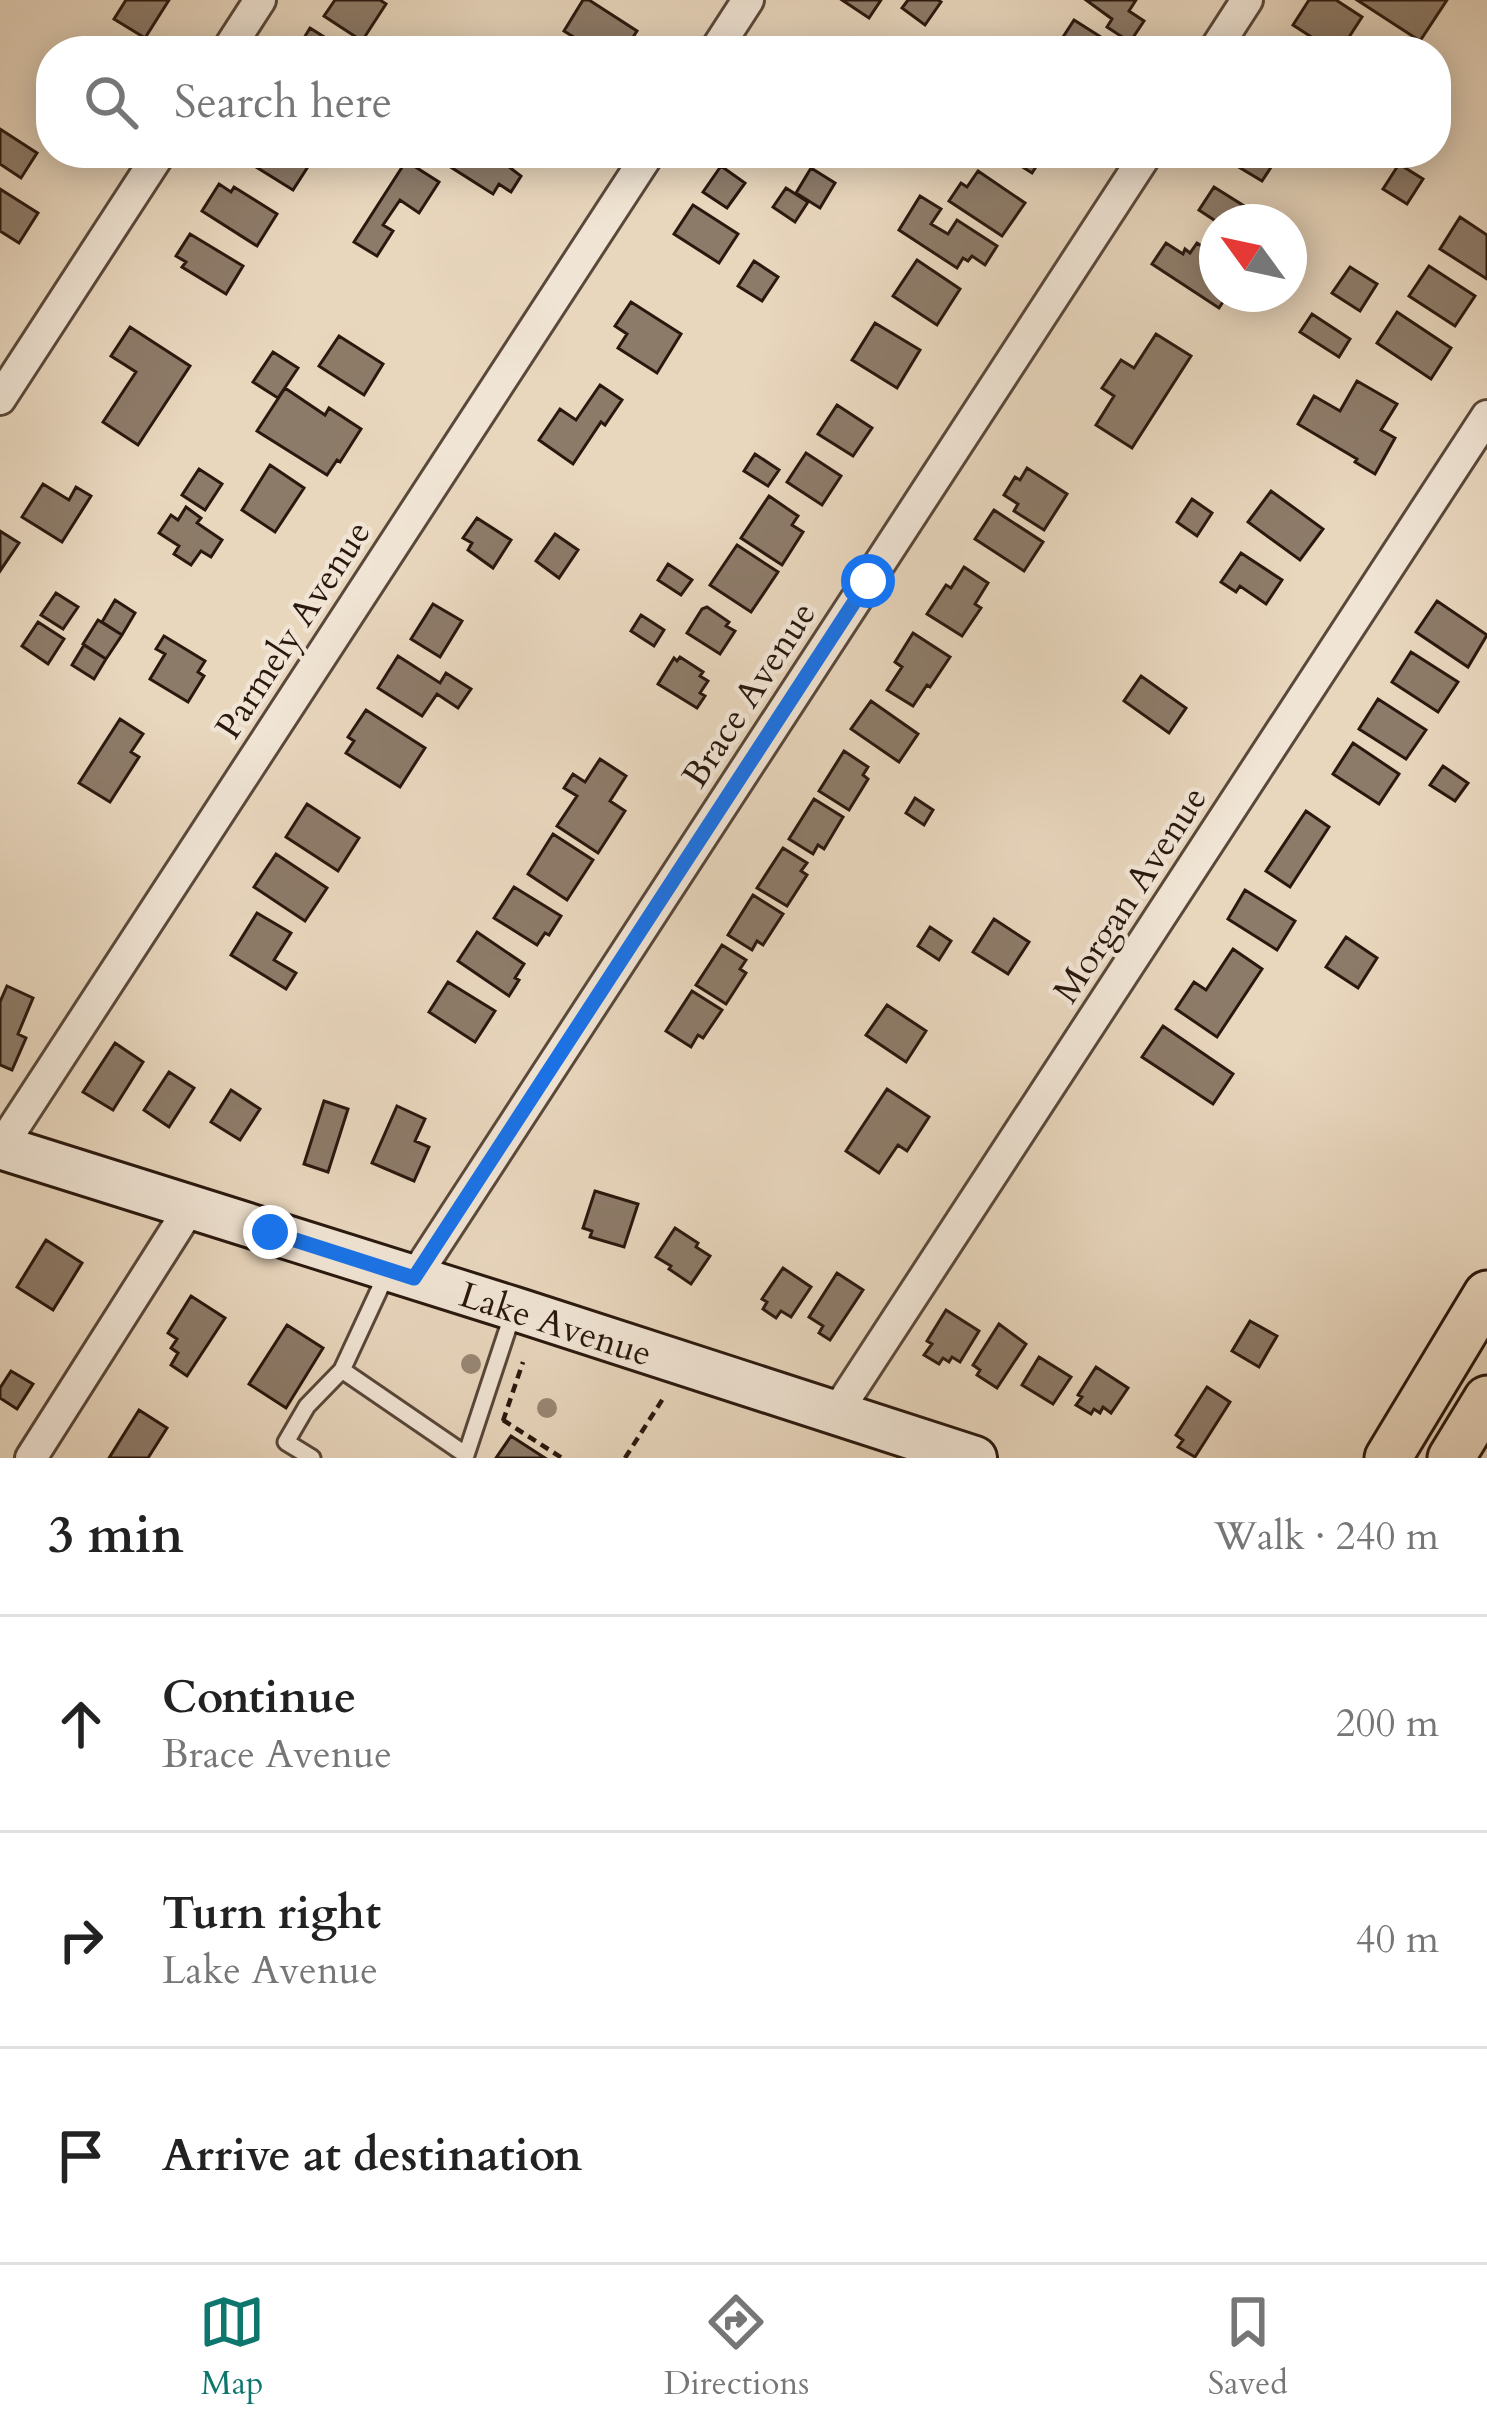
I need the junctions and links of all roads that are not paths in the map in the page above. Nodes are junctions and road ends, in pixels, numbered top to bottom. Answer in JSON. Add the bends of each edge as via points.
{"nodes":[{"id":1,"x":260,"y":0,"type":"edge"},
{"id":2,"x":748,"y":0,"type":"edge"},
{"id":3,"x":1247,"y":0,"type":"edge"},
{"id":4,"x":237,"y":36,"type":"edge"},
{"id":5,"x":725,"y":36,"type":"edge"},
{"id":6,"x":1224,"y":36,"type":"edge"},
{"id":7,"x":150,"y":168,"type":"edge"},
{"id":8,"x":639,"y":168,"type":"edge"},
{"id":9,"x":1137,"y":168,"type":"edge"},
{"id":10,"x":0,"y":399,"type":"edge"},
{"id":11,"x":1487,"y":416,"type":"edge"},
{"id":12,"x":1,"y":1147,"type":"edge"},
{"id":13,"x":190,"y":1207,"type":"junction"},
{"id":14,"x":401,"y":1274,"type":"junction"},
{"id":15,"x":1487,"y":1294,"type":"edge"},
{"id":16,"x":515,"y":1309,"type":"junction"},
{"id":17,"x":342,"y":1370,"type":"junction"},
{"id":18,"x":1487,"y":1399,"type":"edge"},
{"id":19,"x":836,"y":1413,"type":"junction"},
{"id":20,"x":964,"y":1456,"type":"edge"},
{"id":21,"x":465,"y":1457,"type":"edge"},
{"id":22,"x":31,"y":1458,"type":"edge"},
{"id":23,"x":313,"y":1458,"type":"edge"},
{"id":24,"x":1388,"y":1458,"type":"edge"},
{"id":25,"x":1451,"y":1458,"type":"edge"}],
"edges":[{"from":1,"to":4,"type":"street"},
{"from":2,"to":5,"type":"street"},
{"from":3,"to":6,"type":"street"},
{"from":7,"to":10,"type":"street"},
{"from":8,"to":12,"type":"street","name":"Parmely Avenue"},
{"from":9,"to":14,"type":"street","name":"Brace Avenue"},
{"from":11,"to":19,"type":"street","name":"Morgan Avenue"},
{"from":12,"to":13,"type":"street","name":"Lake Avenue"},
{"from":13,"to":14,"type":"street","name":"Lake Avenue"},
{"from":13,"to":22,"type":"street"},
{"from":14,"to":16,"type":"street","name":"Lake Avenue"},
{"from":14,"to":17,"type":"lane"},
{"from":15,"to":24,"type":"main road"},
{"from":16,"to":19,"type":"street","name":"Lake Avenue"},
{"from":16,"to":21,"type":"lane"},
{"from":17,"to":21,"type":"lane"},
{"from":17,"to":23,"type":"lane","via":[[286,1442]]},
{"from":18,"to":25,"type":"main road"},
{"from":19,"to":20,"type":"street","name":"Lake Avenue"}]}
